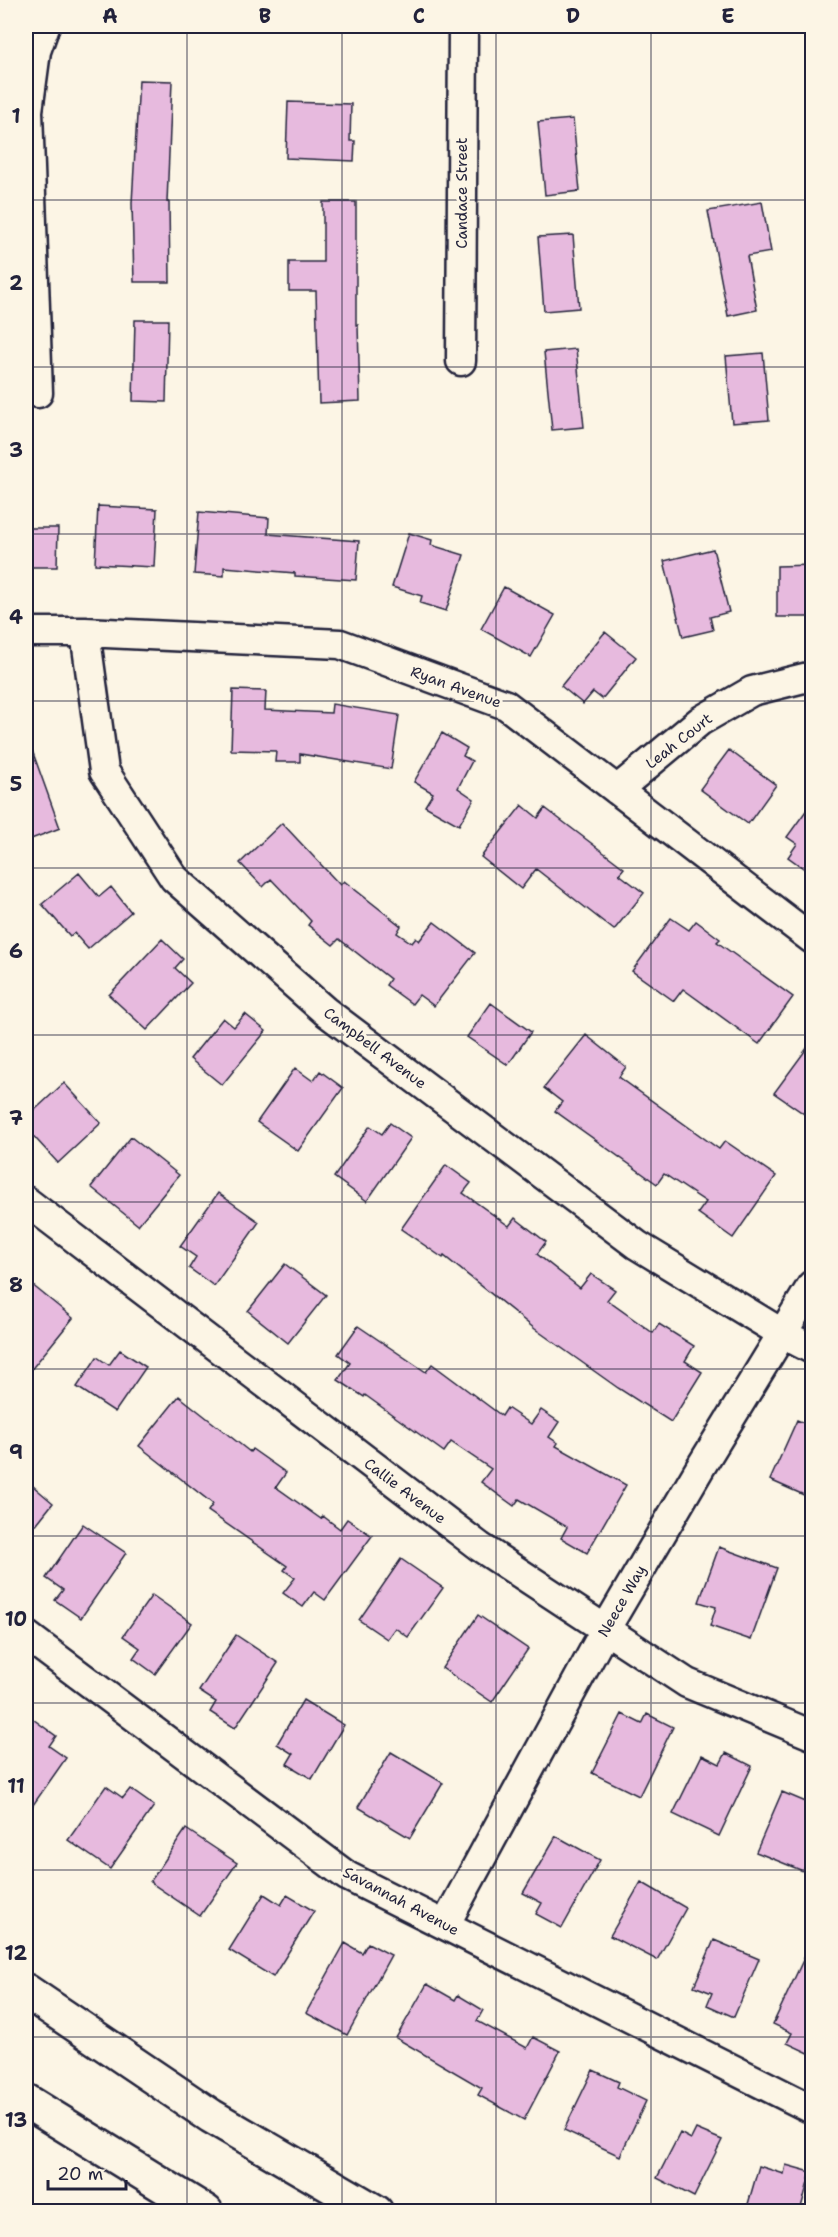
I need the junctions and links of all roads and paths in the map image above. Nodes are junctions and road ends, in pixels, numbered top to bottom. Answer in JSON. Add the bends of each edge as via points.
{"nodes":[{"id":1,"x":45,"y":26,"type":"edge"},
{"id":2,"x":463,"y":26,"type":"edge"},
{"id":3,"x":461,"y":361,"type":"dead end"},
{"id":4,"x":38,"y":393,"type":"dead end"},
{"id":5,"x":26,"y":632,"type":"edge"},
{"id":6,"x":85,"y":632,"type":"junction"},
{"id":7,"x":813,"y":676,"type":"edge"},
{"id":8,"x":617,"y":790,"type":"junction"},
{"id":9,"x":813,"y":939,"type":"edge"},
{"id":10,"x":26,"y":1201,"type":"edge"},
{"id":11,"x":813,"y":1285,"type":"edge"},
{"id":12,"x":783,"y":1334,"type":"junction"},
{"id":13,"x":813,"y":1349,"type":"edge"},
{"id":14,"x":605,"y":1630,"type":"junction"},
{"id":15,"x":26,"y":1635,"type":"edge"},
{"id":16,"x":813,"y":1736,"type":"edge"},
{"id":17,"x":445,"y":1925,"type":"junction"},
{"id":18,"x":26,"y":1991,"type":"edge"},
{"id":19,"x":26,"y":2101,"type":"edge"},
{"id":20,"x":813,"y":2109,"type":"edge"},
{"id":21,"x":206,"y":2211,"type":"edge"},
{"id":22,"x":376,"y":2211,"type":"edge"}],
"edges":[{"from":1,"to":4,"type":"street","via":[[36,51],[28,111]]},
{"from":2,"to":3,"type":"street","name":"Candace Street"},
{"from":5,"to":6,"type":"street","name":"Ryan Avenue"},
{"from":6,"to":8,"type":"street","name":"Ryan Avenue","via":[[340,644],[506,705]]},
{"from":6,"to":12,"type":"street","name":"Campbell Avenue","via":[[104,771],[174,878],[325,1011],[637,1245]]},
{"from":7,"to":8,"type":"street","name":"Leah Court","via":[[752,691],[700,721]]},
{"from":8,"to":9,"type":"street","name":"Ryan Avenue"},
{"from":10,"to":14,"type":"street","name":"Callie Avenue","via":[[480,1547]]},
{"from":11,"to":12,"type":"street","name":"Neece Way"},
{"from":12,"to":13,"type":"street","name":"Campbell Avenue"},
{"from":12,"to":14,"type":"street","name":"Neece Way"},
{"from":14,"to":16,"type":"street","name":"Callie Avenue","via":[[687,1683]]},
{"from":14,"to":17,"type":"street","name":"Neece Way"},
{"from":15,"to":17,"type":"street","name":"Savannah Avenue","via":[[347,1876]]},
{"from":17,"to":20,"type":"street","name":"Savannah Avenue"},
{"from":18,"to":22,"type":"highway","via":[[212,2116]]},
{"from":19,"to":21,"type":"highway"}]}
